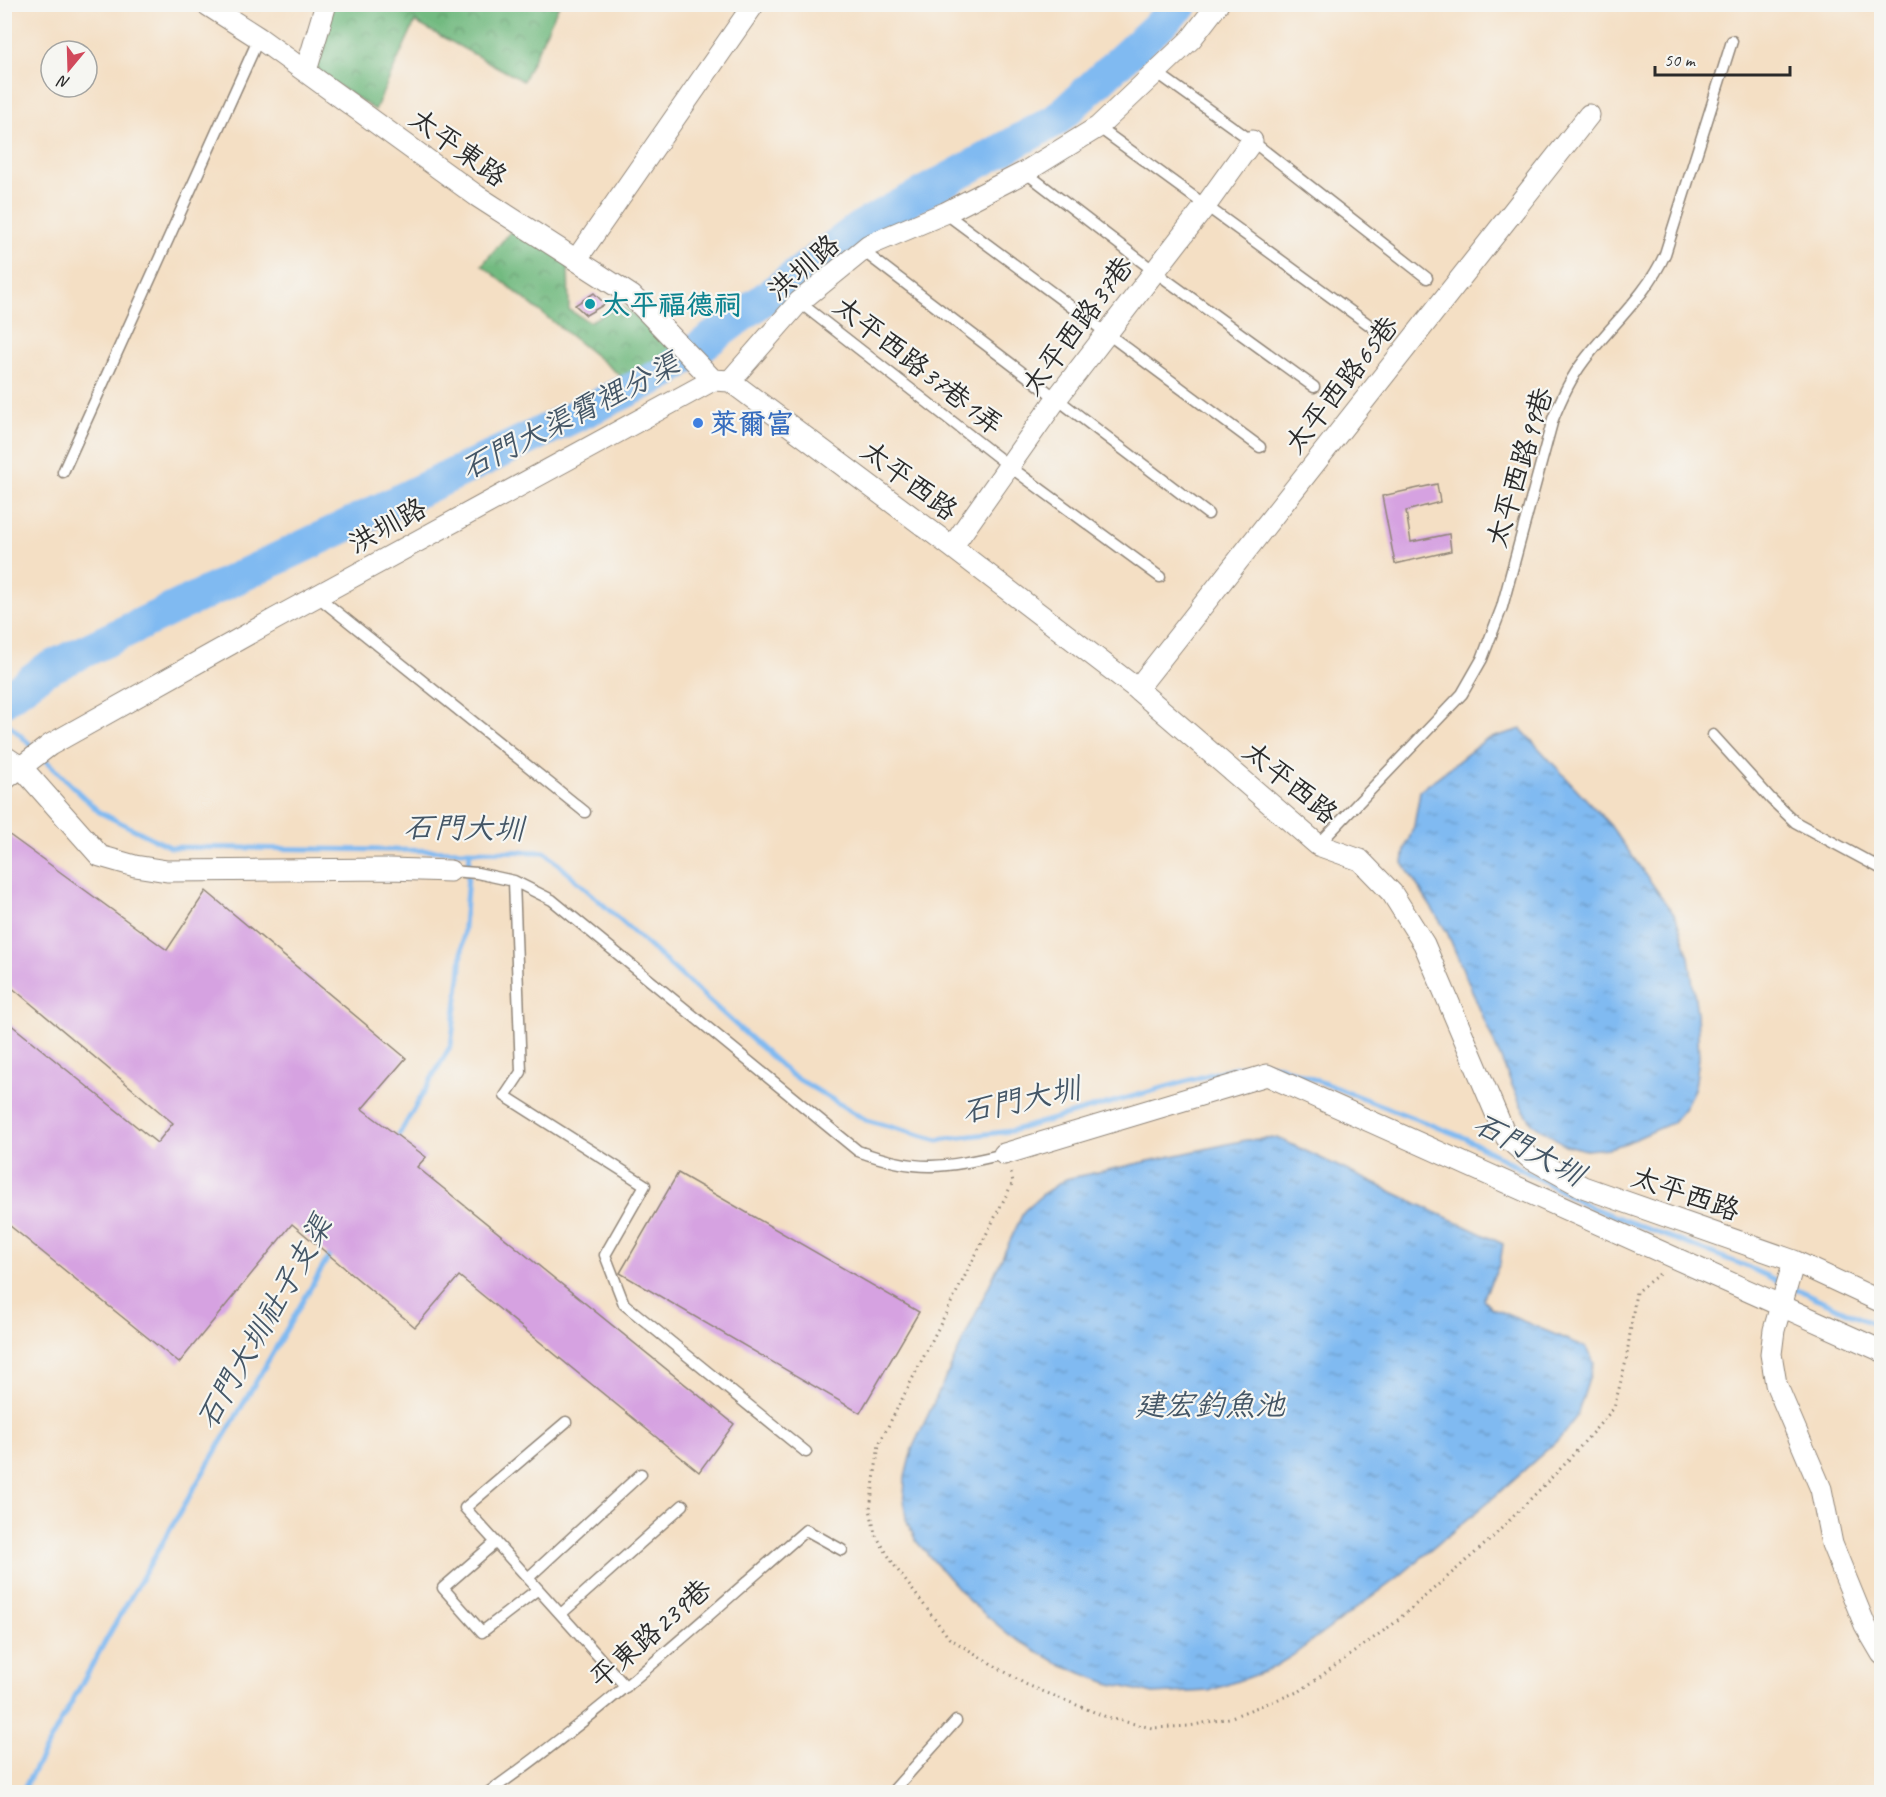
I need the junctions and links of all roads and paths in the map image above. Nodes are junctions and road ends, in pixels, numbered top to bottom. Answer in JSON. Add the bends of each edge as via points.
{"nodes":[{"id":1,"x":206,"y":4,"type":"edge"},
{"id":2,"x":326,"y":4,"type":"edge"},
{"id":3,"x":754,"y":4,"type":"edge"},
{"id":4,"x":1218,"y":4,"type":"edge"},
{"id":5,"x":259,"y":38,"type":"junction"},
{"id":6,"x":1732,"y":41,"type":"dead end"},
{"id":7,"x":306,"y":71,"type":"junction"},
{"id":8,"x":1156,"y":72,"type":"junction"},
{"id":9,"x":1589,"y":115,"type":"dead end"},
{"id":10,"x":1098,"y":127,"type":"junction"},
{"id":11,"x":1252,"y":141,"type":"junction"},
{"id":12,"x":1025,"y":172,"type":"junction"},
{"id":13,"x":1206,"y":205,"type":"junction"},
{"id":14,"x":945,"y":213,"type":"junction"},
{"id":15,"x":863,"y":251,"type":"junction"},
{"id":16,"x":576,"y":260,"type":"junction"},
{"id":17,"x":1154,"y":271,"type":"junction"},
{"id":18,"x":1427,"y":278,"type":"dead end"},
{"id":19,"x":799,"y":302,"type":"junction"},
{"id":20,"x":1379,"y":332,"type":"dead end"},
{"id":21,"x":1107,"y":333,"type":"junction"},
{"id":22,"x":722,"y":381,"type":"junction"},
{"id":23,"x":1314,"y":387,"type":"dead end"},
{"id":24,"x":1057,"y":398,"type":"junction"},
{"id":25,"x":1260,"y":447,"type":"dead end"},
{"id":26,"x":1009,"y":466,"type":"junction"},
{"id":27,"x":63,"y":472,"type":"dead end"},
{"id":28,"x":1208,"y":514,"type":"dead end"},
{"id":29,"x":952,"y":547,"type":"junction"},
{"id":30,"x":1160,"y":577,"type":"dead end"},
{"id":31,"x":317,"y":596,"type":"junction"},
{"id":32,"x":1137,"y":689,"type":"junction"},
{"id":33,"x":1713,"y":735,"type":"dead end"},
{"id":34,"x":4,"y":756,"type":"edge"},
{"id":35,"x":27,"y":764,"type":"junction"},
{"id":36,"x":4,"y":780,"type":"edge"},
{"id":37,"x":585,"y":812,"type":"dead end"},
{"id":38,"x":1318,"y":845,"type":"junction"},
{"id":39,"x":1881,"y":869,"type":"edge"},
{"id":40,"x":450,"y":870,"type":"joint"},
{"id":41,"x":514,"y":881,"type":"junction"},
{"id":42,"x":1004,"y":1154,"type":"junction"},
{"id":43,"x":1792,"y":1267,"type":"junction"},
{"id":44,"x":1667,"y":1268,"type":"dead end"},
{"id":45,"x":1781,"y":1301,"type":"junction"},
{"id":46,"x":1881,"y":1302,"type":"edge"},
{"id":47,"x":1881,"y":1351,"type":"edge"},
{"id":48,"x":566,"y":1422,"type":"dead end"},
{"id":49,"x":806,"y":1452,"type":"dead end"},
{"id":50,"x":641,"y":1474,"type":"dead end"},
{"id":51,"x":683,"y":1505,"type":"dead end"},
{"id":52,"x":496,"y":1542,"type":"junction"},
{"id":53,"x":842,"y":1550,"type":"dead end"},
{"id":54,"x":528,"y":1578,"type":"junction"},
{"id":55,"x":538,"y":1589,"type":"junction"},
{"id":56,"x":561,"y":1614,"type":"junction"},
{"id":57,"x":1881,"y":1653,"type":"edge"},
{"id":58,"x":626,"y":1687,"type":"junction"},
{"id":59,"x":956,"y":1721,"type":"dead end"},
{"id":60,"x":489,"y":1792,"type":"edge"},
{"id":61,"x":892,"y":1792,"type":"edge"}],
"edges":[{"from":1,"to":5,"type":"street","name":"太平東路"},
{"from":2,"to":7,"type":"street"},
{"from":3,"to":16,"type":"street"},
{"from":4,"to":8,"type":"street","name":"洪圳路","via":[[1191,39]]},
{"from":5,"to":7,"type":"street","name":"太平東路"},
{"from":5,"to":27,"type":"lane"},
{"from":6,"to":38,"type":"lane","name":"太平西路99巷","via":[[1665,254],[1656,273],[1583,362],[1553,419],[1502,607],[1482,659],[1462,694]]},
{"from":7,"to":16,"type":"street","name":"太平東路","via":[[477,196]]},
{"from":8,"to":10,"type":"street","name":"洪圳路"},
{"from":8,"to":11,"type":"lane"},
{"from":9,"to":32,"type":"street","name":"太平西路65巷"},
{"from":10,"to":12,"type":"street","name":"洪圳路"},
{"from":10,"to":13,"type":"lane"},
{"from":11,"to":13,"type":"street","name":"太平西路37巷"},
{"from":11,"to":18,"type":"lane"},
{"from":12,"to":14,"type":"street","name":"洪圳路"},
{"from":12,"to":17,"type":"lane"},
{"from":13,"to":17,"type":"street","name":"太平西路37巷"},
{"from":13,"to":20,"type":"lane"},
{"from":14,"to":15,"type":"street","name":"洪圳路"},
{"from":14,"to":21,"type":"lane"},
{"from":15,"to":19,"type":"street","name":"洪圳路"},
{"from":15,"to":24,"type":"lane"},
{"from":16,"to":22,"type":"street","name":"太平東路","via":[[632,296],[698,364]]},
{"from":17,"to":21,"type":"street","name":"太平西路37巷"},
{"from":17,"to":23,"type":"lane"},
{"from":19,"to":22,"type":"street","name":"洪圳路"},
{"from":19,"to":26,"type":"lane","name":"太平西路37巷1弄"},
{"from":21,"to":24,"type":"street","name":"太平西路37巷"},
{"from":21,"to":25,"type":"lane"},
{"from":22,"to":29,"type":"street","name":"太平西路"},
{"from":22,"to":31,"type":"street","name":"洪圳路"},
{"from":24,"to":26,"type":"street","name":"太平西路37巷"},
{"from":24,"to":28,"type":"lane"},
{"from":26,"to":29,"type":"street","name":"太平西路37巷"},
{"from":26,"to":30,"type":"lane","name":"太平西路37巷1弄"},
{"from":29,"to":32,"type":"street","name":"太平西路"},
{"from":31,"to":35,"type":"street","name":"洪圳路","via":[[50,745]]},
{"from":31,"to":37,"type":"lane"},
{"from":32,"to":38,"type":"street","name":"太平西路"},
{"from":33,"to":39,"type":"lane","via":[[1795,822]]},
{"from":34,"to":35,"type":"street"},
{"from":35,"to":36,"type":"street","name":"洪圳路"},
{"from":35,"to":40,"type":"street","via":[[100,856],[135,867],[167,871]]},
{"from":38,"to":43,"type":"street","name":"太平西路","via":[[1360,860],[1392,893],[1424,944],[1506,1137],[1530,1158],[1583,1187]]},
{"from":40,"to":41,"type":"lane"},
{"from":41,"to":42,"type":"lane","via":[[552,900],[858,1151],[887,1162],[917,1167],[953,1166]]},
{"from":41,"to":49,"type":"lane","via":[[521,1072],[505,1096],[645,1185],[605,1255],[624,1304]]},
{"from":42,"to":44,"type":"path","via":[[1013,1182],[879,1444],[870,1509],[875,1534],[950,1638],[1025,1684],[1109,1718],[1152,1728],[1229,1718],[1300,1690],[1393,1624],[1490,1540],[1614,1408],[1626,1361],[1636,1292]]},
{"from":42,"to":45,"type":"street","via":[[1267,1075]]},
{"from":43,"to":45,"type":"street"},
{"from":43,"to":46,"type":"street","name":"太平西路"},
{"from":45,"to":47,"type":"street"},
{"from":45,"to":57,"type":"street","via":[[1771,1354],[1776,1384],[1821,1489],[1832,1544],[1865,1625]]},
{"from":48,"to":52,"type":"lane","via":[[465,1508]]},
{"from":50,"to":54,"type":"lane"},
{"from":51,"to":56,"type":"lane"},
{"from":52,"to":54,"type":"lane"},
{"from":52,"to":55,"type":"lane","via":[[443,1588],[482,1632]]},
{"from":53,"to":58,"type":"lane","name":"平東路239巷","via":[[806,1530]]},
{"from":54,"to":55,"type":"lane"},
{"from":55,"to":56,"type":"lane"},
{"from":56,"to":58,"type":"lane"},
{"from":58,"to":60,"type":"lane","name":"平東路239巷"},
{"from":59,"to":61,"type":"lane"}]}
